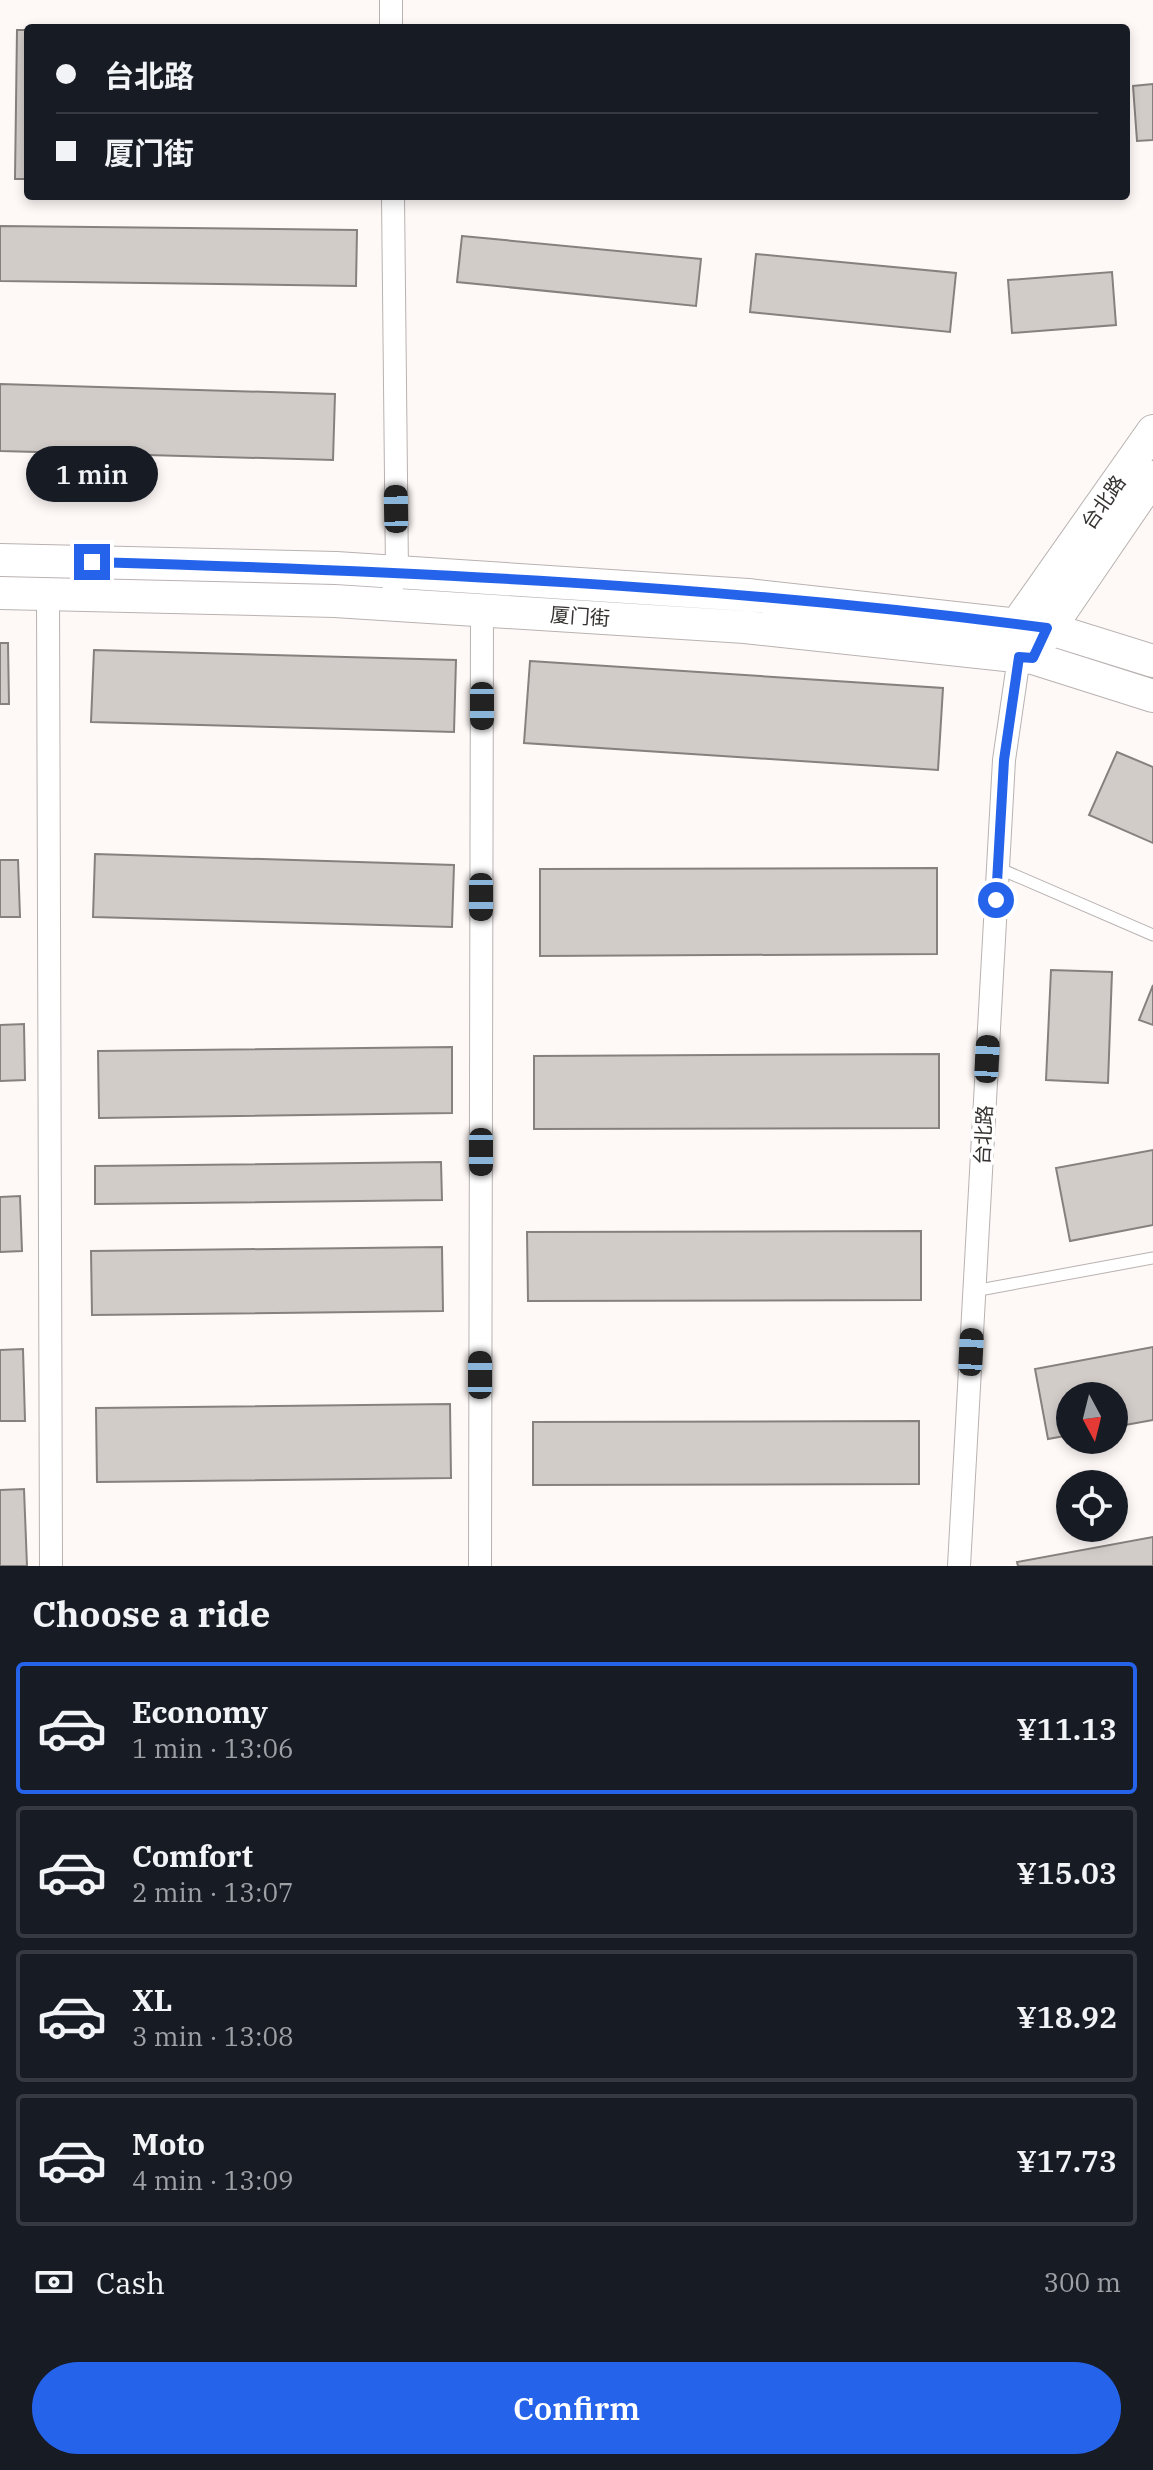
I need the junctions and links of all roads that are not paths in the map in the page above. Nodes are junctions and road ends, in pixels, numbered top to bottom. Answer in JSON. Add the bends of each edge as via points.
{"nodes":[{"id":1,"x":391,"y":0,"type":"edge"},
{"id":2,"x":391,"y":24,"type":"edge"},
{"id":3,"x":393,"y":200,"type":"edge"},
{"id":4,"x":1153,"y":431,"type":"edge"},
{"id":5,"x":1153,"y":477,"type":"edge"},
{"id":6,"x":0,"y":560,"type":"edge"},
{"id":7,"x":397,"y":572,"type":"junction"},
{"id":8,"x":0,"y":593,"type":"edge"},
{"id":9,"x":48,"y":594,"type":"junction"},
{"id":10,"x":386,"y":604,"type":"junction"},
{"id":11,"x":482,"y":610,"type":"junction"},
{"id":12,"x":1032,"y":626,"type":"junction"},
{"id":13,"x":1019,"y":657,"type":"junction"},
{"id":14,"x":1153,"y":661,"type":"edge"},
{"id":15,"x":1153,"y":696,"type":"edge"},
{"id":16,"x":998,"y":868,"type":"junction"},
{"id":17,"x":1153,"y":935,"type":"edge"},
{"id":18,"x":1153,"y":1258,"type":"edge"},
{"id":19,"x":974,"y":1291,"type":"junction"},
{"id":20,"x":51,"y":1566,"type":"edge"},
{"id":21,"x":480,"y":1566,"type":"edge"},
{"id":22,"x":959,"y":1566,"type":"edge"}],
"edges":[{"from":1,"to":2,"type":"street"},
{"from":3,"to":7,"type":"street"},
{"from":4,"to":12,"type":"main road","name":"台北路"},
{"from":5,"to":12,"type":"main road","name":"台北路"},
{"from":6,"to":7,"type":"main road","name":"厦门街"},
{"from":7,"to":10,"type":"street"},
{"from":7,"to":12,"type":"main road","name":"厦门街","via":[[748,595]]},
{"from":8,"to":9,"type":"main road","name":"厦门街"},
{"from":9,"to":10,"type":"main road","name":"厦门街"},
{"from":9,"to":20,"type":"street"},
{"from":10,"to":11,"type":"main road","name":"厦门街"},
{"from":11,"to":13,"type":"main road","name":"厦门街","via":[[745,627]]},
{"from":11,"to":21,"type":"street"},
{"from":12,"to":13,"type":"main road","name":"台北路"},
{"from":12,"to":14,"type":"main road","name":"厦门街"},
{"from":13,"to":15,"type":"main road","name":"厦门街"},
{"from":13,"to":16,"type":"street","name":"台北路","via":[[1004,760]]},
{"from":16,"to":17,"type":"lane"},
{"from":16,"to":19,"type":"street","name":"台北路"},
{"from":18,"to":19,"type":"lane"},
{"from":19,"to":22,"type":"street","name":"台北路"}]}
